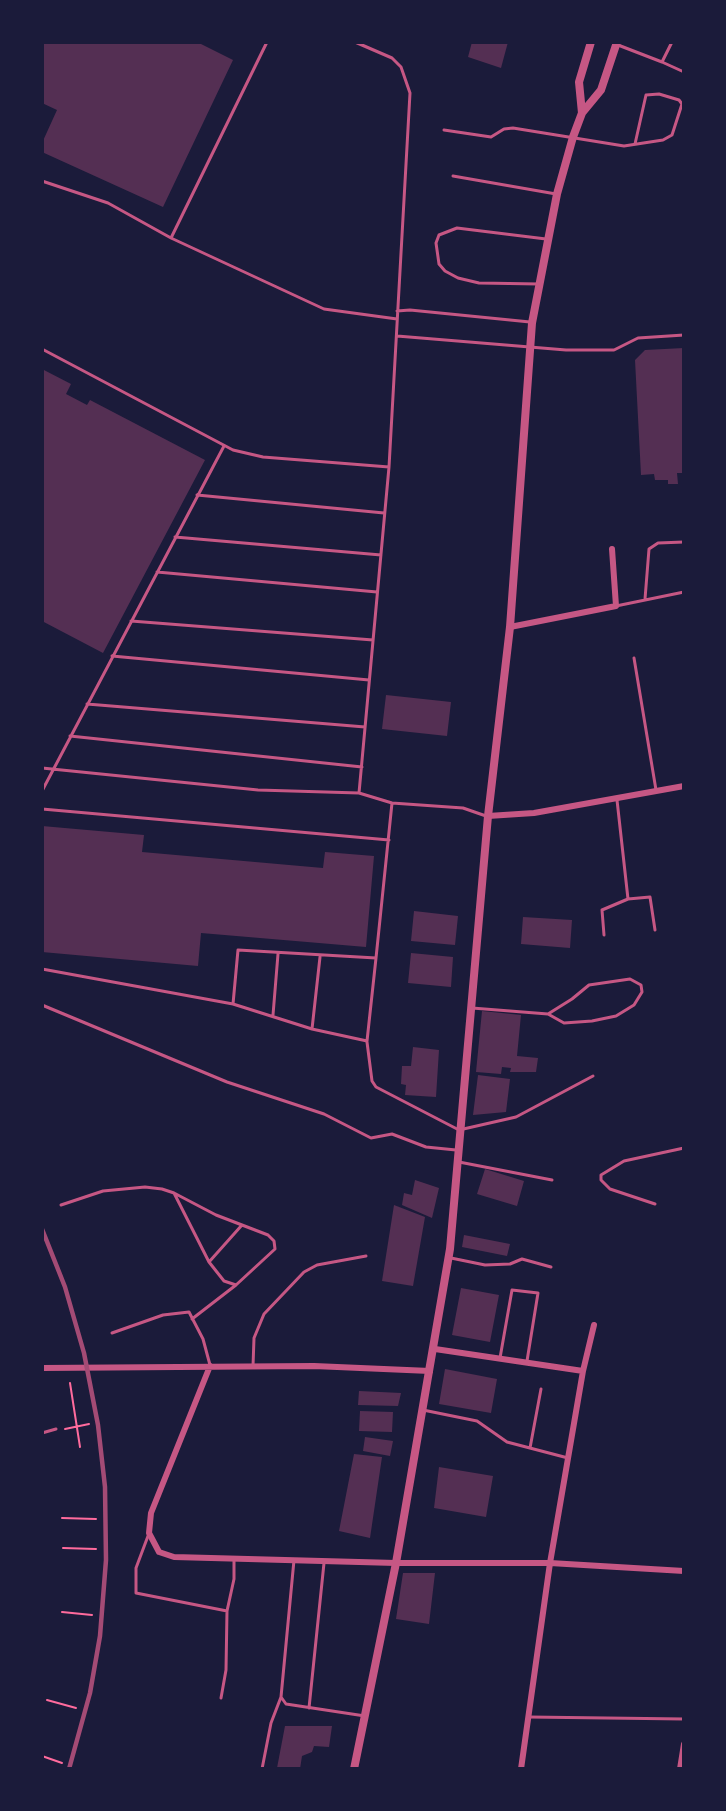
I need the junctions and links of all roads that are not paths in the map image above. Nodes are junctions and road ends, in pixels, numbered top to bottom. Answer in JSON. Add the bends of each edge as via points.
{"nodes":[{"id":1,"x":267,"y":42,"type":"edge"},
{"id":2,"x":355,"y":42,"type":"edge"},
{"id":3,"x":591,"y":42,"type":"edge"},
{"id":4,"x":672,"y":42,"type":"edge"},
{"id":5,"x":617,"y":43,"type":"edge"},
{"id":6,"x":662,"y":62,"type":"junction"},
{"id":7,"x":684,"y":72,"type":"edge"},
{"id":8,"x":582,"y":113,"type":"junction"},
{"id":9,"x":444,"y":130,"type":"dead end"},
{"id":10,"x":573,"y":136,"type":"junction"},
{"id":11,"x":635,"y":144,"type":"junction"},
{"id":12,"x":453,"y":176,"type":"dead end"},
{"id":13,"x":42,"y":181,"type":"edge"},
{"id":14,"x":558,"y":194,"type":"junction"},
{"id":15,"x":171,"y":238,"type":"junction"},
{"id":16,"x":548,"y":239,"type":"junction"},
{"id":17,"x":539,"y":284,"type":"junction"},
{"id":18,"x":397,"y":311,"type":"junction"},
{"id":19,"x":397,"y":319,"type":"junction"},
{"id":20,"x":532,"y":322,"type":"junction"},
{"id":21,"x":684,"y":335,"type":"edge"},
{"id":22,"x":397,"y":336,"type":"junction"},
{"id":23,"x":529,"y":345,"type":"junction"},
{"id":24,"x":42,"y":349,"type":"edge"},
{"id":25,"x":224,"y":446,"type":"junction"},
{"id":26,"x":389,"y":467,"type":"junction"},
{"id":27,"x":197,"y":495,"type":"junction"},
{"id":28,"x":384,"y":513,"type":"junction"},
{"id":29,"x":175,"y":537,"type":"junction"},
{"id":30,"x":684,"y":542,"type":"edge"},
{"id":31,"x":612,"y":549,"type":"dead end"},
{"id":32,"x":381,"y":555,"type":"junction"},
{"id":33,"x":157,"y":572,"type":"junction"},
{"id":34,"x":377,"y":592,"type":"junction"},
{"id":35,"x":684,"y":592,"type":"edge"},
{"id":36,"x":645,"y":599,"type":"junction"},
{"id":37,"x":616,"y":606,"type":"junction"},
{"id":38,"x":131,"y":621,"type":"junction"},
{"id":39,"x":510,"y":627,"type":"junction"},
{"id":40,"x":373,"y":640,"type":"junction"},
{"id":41,"x":112,"y":656,"type":"junction"},
{"id":42,"x":634,"y":658,"type":"dead end"},
{"id":43,"x":369,"y":680,"type":"junction"},
{"id":44,"x":87,"y":704,"type":"junction"},
{"id":45,"x":365,"y":727,"type":"junction"},
{"id":46,"x":70,"y":736,"type":"junction"},
{"id":47,"x":362,"y":766,"type":"junction"},
{"id":48,"x":42,"y":768,"type":"edge"},
{"id":49,"x":52,"y":769,"type":"junction"},
{"id":50,"x":684,"y":786,"type":"edge"},
{"id":51,"x":42,"y":791,"type":"edge"},
{"id":52,"x":656,"y":791,"type":"junction"},
{"id":53,"x":359,"y":793,"type":"junction"},
{"id":54,"x":617,"y":798,"type":"junction"},
{"id":55,"x":392,"y":802,"type":"junction"},
{"id":56,"x":42,"y":808,"type":"edge"},
{"id":57,"x":488,"y":816,"type":"junction"},
{"id":58,"x":389,"y":840,"type":"junction"},
{"id":59,"x":628,"y":899,"type":"junction"},
{"id":60,"x":654,"y":930,"type":"dead end"},
{"id":61,"x":604,"y":935,"type":"dead end"},
{"id":62,"x":278,"y":954,"type":"junction"},
{"id":63,"x":320,"y":957,"type":"junction"},
{"id":64,"x":376,"y":958,"type":"junction"},
{"id":65,"x":42,"y":969,"type":"edge"},
{"id":66,"x":233,"y":1004,"type":"junction"},
{"id":67,"x":42,"y":1005,"type":"edge"},
{"id":68,"x":471,"y":1008,"type":"junction"},
{"id":69,"x":548,"y":1014,"type":"junction"},
{"id":70,"x":273,"y":1015,"type":"junction"},
{"id":71,"x":312,"y":1029,"type":"junction"},
{"id":72,"x":367,"y":1041,"type":"junction"},
{"id":73,"x":593,"y":1076,"type":"dead end"},
{"id":74,"x":459,"y":1130,"type":"junction"},
{"id":75,"x":684,"y":1148,"type":"edge"},
{"id":76,"x":458,"y":1150,"type":"junction"},
{"id":77,"x":458,"y":1162,"type":"junction"},
{"id":78,"x":552,"y":1180,"type":"dead end"},
{"id":79,"x":174,"y":1193,"type":"junction"},
{"id":80,"x":655,"y":1204,"type":"dead end"},
{"id":81,"x":61,"y":1205,"type":"dead end"},
{"id":82,"x":242,"y":1225,"type":"junction"},
{"id":83,"x":366,"y":1256,"type":"dead end"},
{"id":84,"x":449,"y":1258,"type":"junction"},
{"id":85,"x":209,"y":1262,"type":"junction"},
{"id":86,"x":551,"y":1267,"type":"dead end"},
{"id":87,"x":236,"y":1285,"type":"junction"},
{"id":88,"x":192,"y":1319,"type":"junction"},
{"id":89,"x":594,"y":1325,"type":"dead end"},
{"id":90,"x":112,"y":1333,"type":"dead end"},
{"id":91,"x":435,"y":1349,"type":"junction"},
{"id":92,"x":500,"y":1359,"type":"junction"},
{"id":93,"x":527,"y":1363,"type":"junction"},
{"id":94,"x":210,"y":1366,"type":"junction"},
{"id":95,"x":253,"y":1366,"type":"junction"},
{"id":96,"x":42,"y":1368,"type":"edge"},
{"id":97,"x":430,"y":1371,"type":"junction"},
{"id":98,"x":582,"y":1371,"type":"junction"},
{"id":99,"x":541,"y":1389,"type":"dead end"},
{"id":100,"x":423,"y":1410,"type":"junction"},
{"id":101,"x":56,"y":1429,"type":"dead end"},
{"id":102,"x":42,"y":1433,"type":"edge"},
{"id":103,"x":530,"y":1448,"type":"junction"},
{"id":104,"x":568,"y":1458,"type":"junction"},
{"id":105,"x":149,"y":1533,"type":"junction"},
{"id":106,"x":234,"y":1559,"type":"junction"},
{"id":107,"x":294,"y":1560,"type":"junction"},
{"id":108,"x":324,"y":1561,"type":"junction"},
{"id":109,"x":396,"y":1563,"type":"junction"},
{"id":110,"x":550,"y":1563,"type":"junction"},
{"id":111,"x":684,"y":1571,"type":"edge"},
{"id":112,"x":227,"y":1611,"type":"junction"},
{"id":113,"x":281,"y":1697,"type":"junction"},
{"id":114,"x":221,"y":1698,"type":"dead end"},
{"id":115,"x":309,"y":1708,"type":"junction"},
{"id":116,"x":366,"y":1717,"type":"junction"},
{"id":117,"x":529,"y":1717,"type":"junction"},
{"id":118,"x":684,"y":1719,"type":"edge"},
{"id":119,"x":684,"y":1744,"type":"edge"},
{"id":120,"x":262,"y":1769,"type":"edge"},
{"id":121,"x":354,"y":1769,"type":"edge"},
{"id":122,"x":521,"y":1769,"type":"edge"},
{"id":123,"x":680,"y":1769,"type":"edge"}],
"edges":[{"from":1,"to":15,"type":"lane"},
{"from":2,"to":18,"type":"lane","via":[[392,58],[401,67],[410,93]]},
{"from":3,"to":8,"type":"street","via":[[579,82]]},
{"from":4,"to":6,"type":"lane"},
{"from":5,"to":6,"type":"lane"},
{"from":5,"to":8,"type":"street","via":[[601,90]]},
{"from":6,"to":7,"type":"lane"},
{"from":8,"to":10,"type":"street"},
{"from":9,"to":10,"type":"lane","via":[[491,137],[513,128]]},
{"from":10,"to":11,"type":"lane","via":[[611,145]]},
{"from":10,"to":14,"type":"street"},
{"from":11,"to":11,"type":"lane","via":[[672,135],[682,104],[679,100],[658,93],[646,95]]},
{"from":12,"to":14,"type":"lane"},
{"from":13,"to":15,"type":"lane","via":[[108,203]]},
{"from":14,"to":16,"type":"street"},
{"from":15,"to":19,"type":"lane","via":[[324,309]]},
{"from":16,"to":17,"type":"street"},
{"from":16,"to":17,"type":"lane","via":[[457,228],[439,235],[436,243],[439,264],[458,278],[479,283]]},
{"from":17,"to":20,"type":"street"},
{"from":18,"to":19,"type":"lane"},
{"from":18,"to":20,"type":"lane"},
{"from":19,"to":22,"type":"lane"},
{"from":20,"to":23,"type":"street"},
{"from":21,"to":23,"type":"lane","via":[[638,338],[614,350]]},
{"from":22,"to":23,"type":"lane"},
{"from":22,"to":26,"type":"lane"},
{"from":23,"to":39,"type":"street"},
{"from":24,"to":25,"type":"lane"},
{"from":25,"to":26,"type":"lane","via":[[263,457]]},
{"from":25,"to":27,"type":"lane"},
{"from":26,"to":28,"type":"lane"},
{"from":27,"to":28,"type":"lane"},
{"from":27,"to":29,"type":"lane"},
{"from":28,"to":32,"type":"lane"},
{"from":29,"to":32,"type":"lane"},
{"from":29,"to":33,"type":"lane"},
{"from":30,"to":36,"type":"lane","via":[[658,543],[649,549]]},
{"from":31,"to":37,"type":"street"},
{"from":32,"to":34,"type":"lane"},
{"from":33,"to":34,"type":"lane"},
{"from":33,"to":38,"type":"lane"},
{"from":34,"to":40,"type":"lane"},
{"from":35,"to":36,"type":"lane"},
{"from":36,"to":37,"type":"lane"},
{"from":37,"to":39,"type":"street"},
{"from":38,"to":40,"type":"lane"},
{"from":38,"to":41,"type":"lane"},
{"from":39,"to":57,"type":"street"},
{"from":40,"to":43,"type":"lane"},
{"from":41,"to":43,"type":"lane"},
{"from":41,"to":44,"type":"lane"},
{"from":42,"to":52,"type":"lane"},
{"from":43,"to":45,"type":"lane"},
{"from":44,"to":45,"type":"lane"},
{"from":44,"to":46,"type":"lane"},
{"from":45,"to":47,"type":"lane"},
{"from":46,"to":47,"type":"lane"},
{"from":46,"to":49,"type":"lane"},
{"from":47,"to":53,"type":"lane"},
{"from":48,"to":49,"type":"lane"},
{"from":49,"to":51,"type":"lane"},
{"from":49,"to":53,"type":"lane","via":[[258,790]]},
{"from":50,"to":52,"type":"street"},
{"from":52,"to":54,"type":"street"},
{"from":53,"to":55,"type":"lane"},
{"from":54,"to":57,"type":"street","via":[[534,813]]},
{"from":54,"to":59,"type":"lane"},
{"from":55,"to":57,"type":"lane","via":[[463,808]]},
{"from":55,"to":58,"type":"lane"},
{"from":56,"to":58,"type":"lane"},
{"from":57,"to":68,"type":"street"},
{"from":58,"to":64,"type":"lane"},
{"from":59,"to":60,"type":"lane","via":[[650,897]]},
{"from":59,"to":61,"type":"lane","via":[[602,910]]},
{"from":62,"to":63,"type":"lane"},
{"from":62,"to":66,"type":"lane","via":[[238,950]]},
{"from":62,"to":70,"type":"lane"},
{"from":63,"to":64,"type":"lane"},
{"from":63,"to":71,"type":"lane"},
{"from":64,"to":72,"type":"lane"},
{"from":65,"to":66,"type":"lane"},
{"from":66,"to":70,"type":"lane"},
{"from":67,"to":76,"type":"lane","via":[[227,1083],[324,1114],[370,1138],[392,1134],[426,1147]]},
{"from":68,"to":69,"type":"lane"},
{"from":68,"to":74,"type":"street"},
{"from":69,"to":69,"type":"lane","via":[[564,1023],[616,1016],[634,1005],[642,992],[641,985],[630,979],[589,985]]},
{"from":70,"to":71,"type":"lane"},
{"from":71,"to":72,"type":"lane"},
{"from":72,"to":74,"type":"lane","via":[[376,1087]]},
{"from":73,"to":74,"type":"lane","via":[[516,1117]]},
{"from":74,"to":76,"type":"street"},
{"from":75,"to":80,"type":"lane","via":[[624,1161],[601,1175],[610,1189]]},
{"from":76,"to":77,"type":"street"},
{"from":77,"to":78,"type":"lane"},
{"from":77,"to":84,"type":"street"},
{"from":79,"to":81,"type":"lane","via":[[145,1187],[103,1191]]},
{"from":79,"to":82,"type":"lane"},
{"from":79,"to":85,"type":"lane"},
{"from":82,"to":85,"type":"lane"},
{"from":82,"to":87,"type":"lane","via":[[268,1235],[276,1245],[266,1260]]},
{"from":83,"to":95,"type":"lane","via":[[317,1265],[304,1272],[264,1314],[254,1338]]},
{"from":84,"to":86,"type":"lane","via":[[485,1265],[510,1264],[522,1259]]},
{"from":84,"to":91,"type":"street"},
{"from":85,"to":87,"type":"lane","via":[[222,1279]]},
{"from":87,"to":88,"type":"lane"},
{"from":88,"to":90,"type":"lane","via":[[189,1312],[164,1315]]},
{"from":88,"to":94,"type":"lane","via":[[203,1339]]},
{"from":89,"to":98,"type":"street"},
{"from":91,"to":92,"type":"street"},
{"from":91,"to":97,"type":"street"},
{"from":92,"to":93,"type":"street"},
{"from":92,"to":93,"type":"lane","via":[[512,1290],[538,1293]]},
{"from":93,"to":98,"type":"street"},
{"from":94,"to":95,"type":"street"},
{"from":94,"to":96,"type":"street"},
{"from":94,"to":105,"type":"street","via":[[151,1513]]},
{"from":95,"to":97,"type":"street"},
{"from":97,"to":100,"type":"street"},
{"from":98,"to":104,"type":"street"},
{"from":99,"to":103,"type":"lane"},
{"from":100,"to":103,"type":"lane","via":[[477,1421],[507,1442]]},
{"from":100,"to":109,"type":"street"},
{"from":101,"to":102,"type":"lane"},
{"from":103,"to":104,"type":"lane"},
{"from":104,"to":110,"type":"street"},
{"from":105,"to":106,"type":"street","via":[[159,1552],[174,1557]]},
{"from":105,"to":112,"type":"lane","via":[[136,1568],[136,1593]]},
{"from":106,"to":107,"type":"street"},
{"from":106,"to":112,"type":"lane"},
{"from":107,"to":108,"type":"street"},
{"from":107,"to":113,"type":"lane"},
{"from":108,"to":109,"type":"street"},
{"from":108,"to":115,"type":"lane"},
{"from":109,"to":110,"type":"street"},
{"from":109,"to":116,"type":"street"},
{"from":110,"to":111,"type":"street"},
{"from":110,"to":117,"type":"street"},
{"from":112,"to":114,"type":"lane","via":[[226,1670]]},
{"from":113,"to":115,"type":"lane","via":[[286,1704]]},
{"from":113,"to":120,"type":"lane","via":[[271,1723]]},
{"from":115,"to":116,"type":"lane"},
{"from":116,"to":121,"type":"street"},
{"from":117,"to":118,"type":"lane"},
{"from":117,"to":122,"type":"street"},
{"from":119,"to":123,"type":"street"}]}
